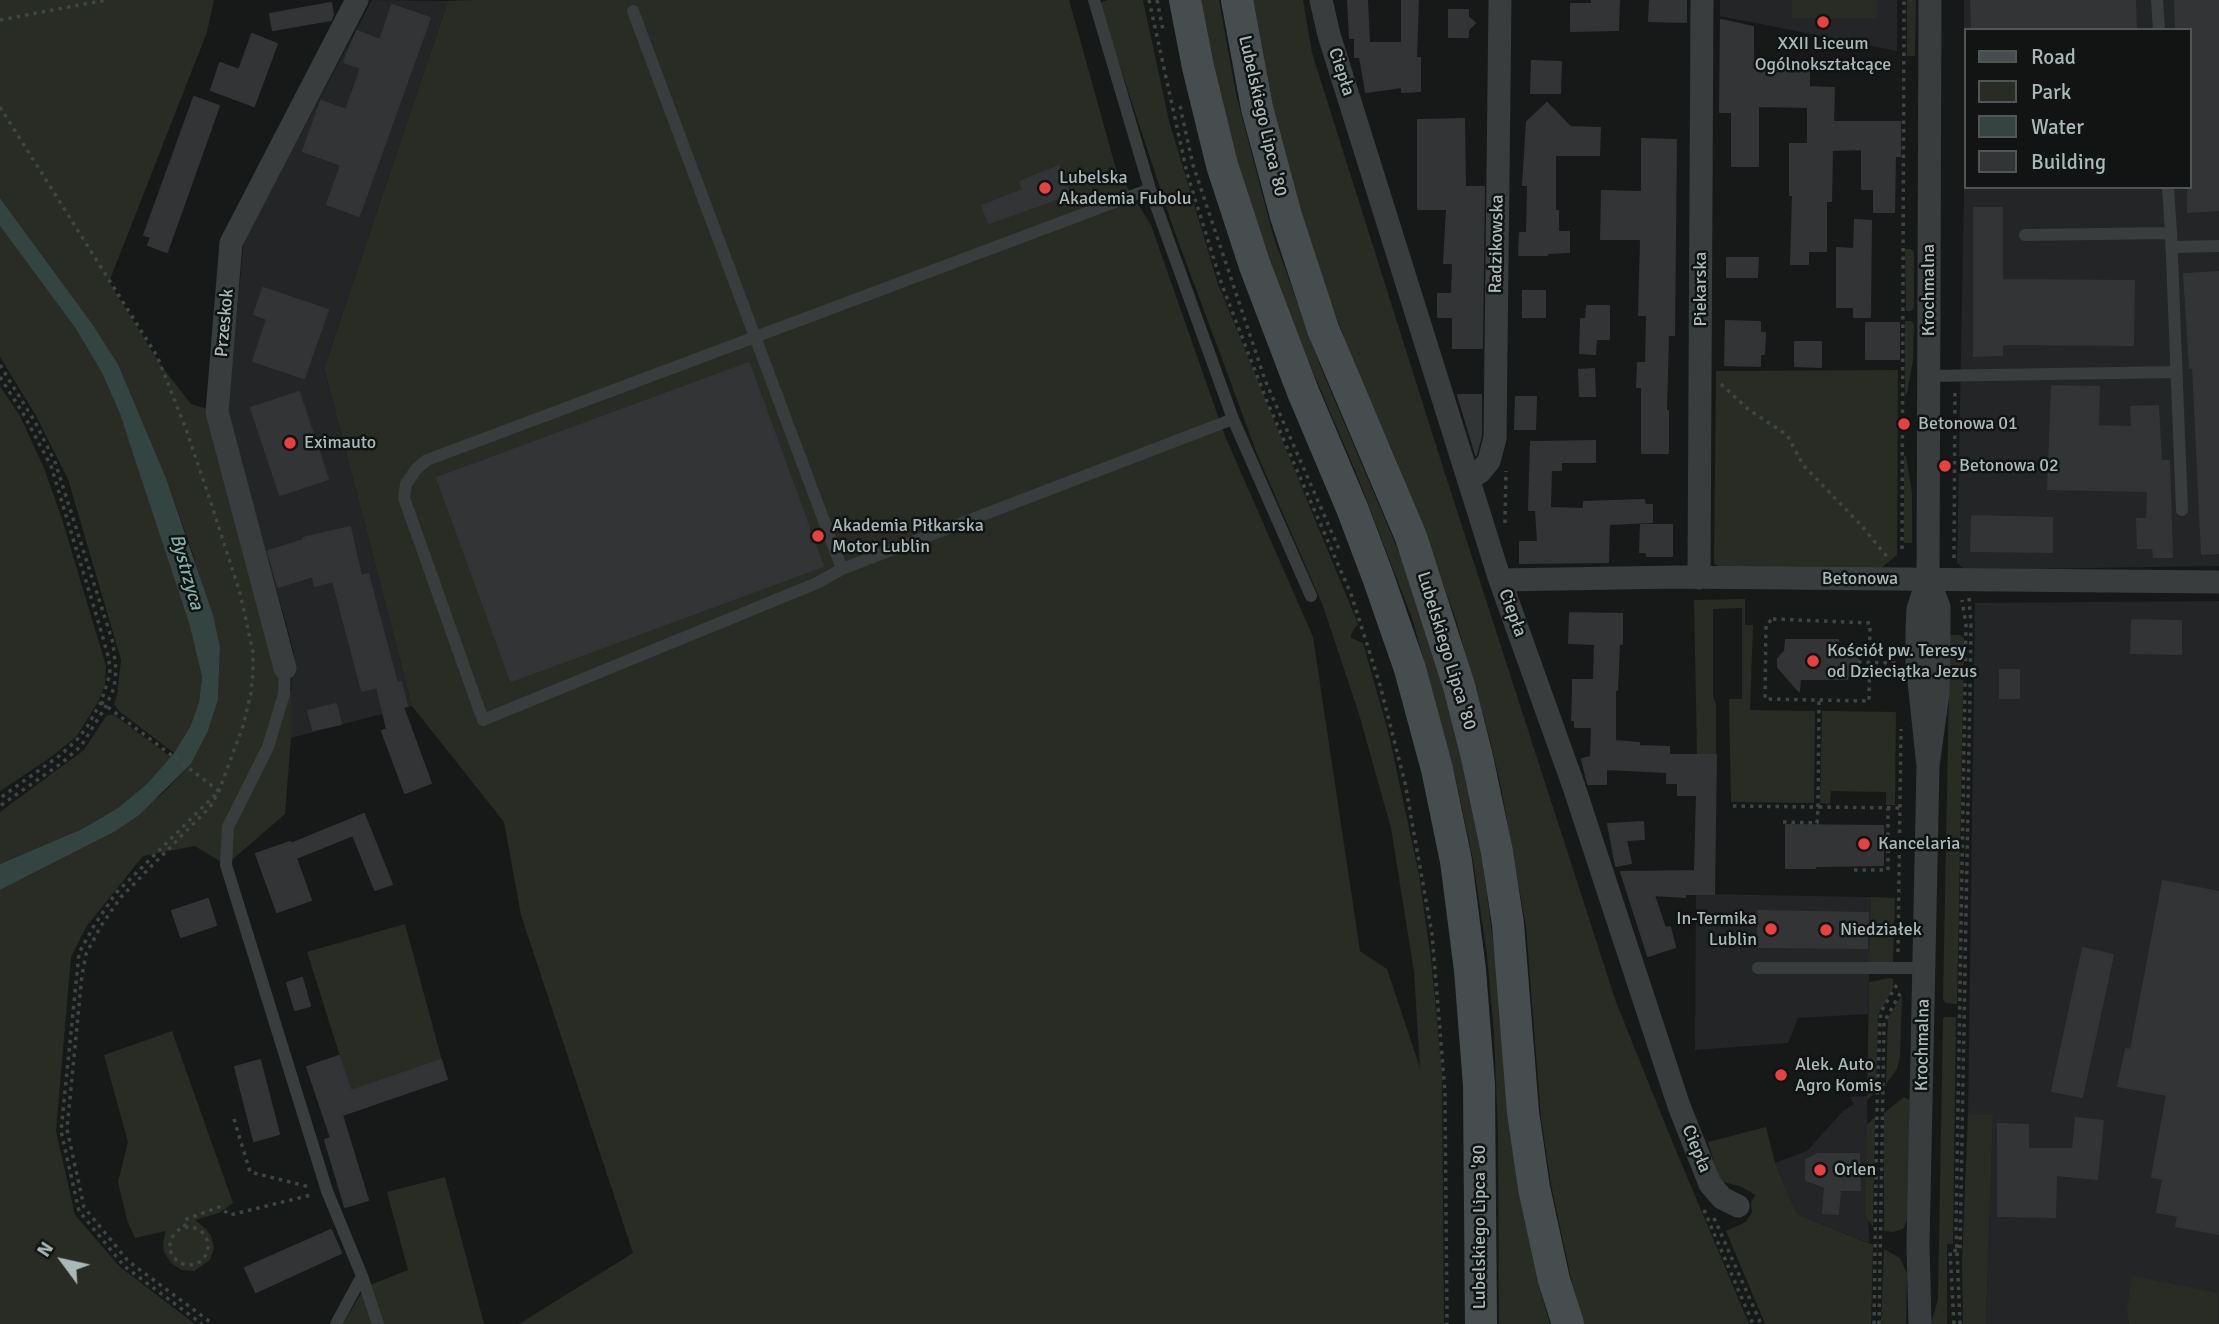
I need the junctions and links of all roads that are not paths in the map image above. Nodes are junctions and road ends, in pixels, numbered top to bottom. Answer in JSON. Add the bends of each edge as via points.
{"nodes":[{"id":1,"x":357,"y":0,"type":"edge"},
{"id":2,"x":1094,"y":0,"type":"edge"},
{"id":3,"x":1185,"y":0,"type":"edge"},
{"id":4,"x":1237,"y":0,"type":"edge"},
{"id":5,"x":1321,"y":0,"type":"edge"},
{"id":6,"x":1500,"y":0,"type":"edge"},
{"id":7,"x":1702,"y":0,"type":"edge"},
{"id":8,"x":1930,"y":0,"type":"edge"},
{"id":9,"x":2157,"y":0,"type":"edge"},
{"id":10,"x":633,"y":11,"type":"dead end"},
{"id":11,"x":2159,"y":28,"type":"edge"},
{"id":12,"x":1150,"y":189,"type":"junction"},
{"id":13,"x":2168,"y":189,"type":"edge"},
{"id":14,"x":2171,"y":233,"type":"junction"},
{"id":15,"x":2025,"y":235,"type":"dead end"},
{"id":16,"x":2219,"y":246,"type":"edge"},
{"id":17,"x":2171,"y":247,"type":"junction"},
{"id":18,"x":754,"y":337,"type":"junction"},
{"id":19,"x":2176,"y":372,"type":"junction"},
{"id":20,"x":1928,"y":376,"type":"junction"},
{"id":21,"x":1233,"y":419,"type":"junction"},
{"id":22,"x":1469,"y":479,"type":"junction"},
{"id":23,"x":2182,"y":510,"type":"dead end"},
{"id":24,"x":842,"y":569,"type":"junction"},
{"id":25,"x":1699,"y":578,"type":"junction"},
{"id":26,"x":1928,"y":579,"type":"junction"},
{"id":27,"x":1500,"y":580,"type":"junction"},
{"id":28,"x":2219,"y":582,"type":"edge"},
{"id":29,"x":1311,"y":596,"type":"dead end"},
{"id":30,"x":285,"y":668,"type":"joint"},
{"id":31,"x":1758,"y":968,"type":"dead end"},
{"id":32,"x":1925,"y":970,"type":"junction"},
{"id":33,"x":1738,"y":1206,"type":"dead end"},
{"id":34,"x":362,"y":1276,"type":"junction"},
{"id":35,"x":336,"y":1324,"type":"edge"},
{"id":36,"x":377,"y":1324,"type":"edge"},
{"id":37,"x":1481,"y":1324,"type":"edge"},
{"id":38,"x":1568,"y":1324,"type":"edge"},
{"id":39,"x":1920,"y":1324,"type":"edge"}],
"edges":[{"from":1,"to":30,"type":"street","name":"Przeskok","via":[[231,243],[217,412]]},
{"from":2,"to":12,"type":"lane"},
{"from":3,"to":37,"type":"main road","name":"Lubelskiego Lipca '80","via":[[1222,165],[1255,266],[1378,578],[1410,669],[1437,769],[1456,862],[1470,971],[1480,1111]]},
{"from":4,"to":38,"type":"main road","name":"Lubelskiego Lipca '80","via":[[1257,108],[1286,216],[1323,329],[1411,537],[1478,757],[1508,924],[1534,1188]]},
{"from":5,"to":22,"type":"street","name":"Ciepła"},
{"from":6,"to":22,"type":"street","name":"Radzikowska","via":[[1495,438],[1489,461]]},
{"from":7,"to":25,"type":"street","name":"Piekarska"},
{"from":8,"to":20,"type":"street","name":"Krochmalna"},
{"from":9,"to":11,"type":"lane"},
{"from":10,"to":18,"type":"lane"},
{"from":12,"to":18,"type":"lane"},
{"from":12,"to":21,"type":"lane"},
{"from":13,"to":14,"type":"lane"},
{"from":14,"to":15,"type":"lane"},
{"from":14,"to":17,"type":"lane"},
{"from":16,"to":17,"type":"lane"},
{"from":17,"to":19,"type":"lane"},
{"from":18,"to":24,"type":"lane"},
{"from":18,"to":24,"type":"lane","via":[[417,468],[406,484],[404,498],[483,720]]},
{"from":19,"to":20,"type":"lane"},
{"from":19,"to":23,"type":"lane"},
{"from":20,"to":26,"type":"street","name":"Krochmalna"},
{"from":21,"to":24,"type":"lane"},
{"from":21,"to":29,"type":"lane"},
{"from":22,"to":27,"type":"street","name":"Ciepła"},
{"from":25,"to":26,"type":"street","name":"Betonowa"},
{"from":25,"to":27,"type":"street","name":"Betonowa"},
{"from":26,"to":28,"type":"street","name":"Betonowa"},
{"from":26,"to":32,"type":"street","name":"Krochmalna","via":[[1940,607],[1938,693],[1928,766]]},
{"from":27,"to":33,"type":"street","name":"Ciepła","via":[[1679,1106],[1710,1184],[1722,1198]]},
{"from":30,"to":34,"type":"lane","via":[[284,694],[268,747],[228,827],[226,865],[327,1191]]},
{"from":31,"to":32,"type":"lane"},
{"from":32,"to":39,"type":"street","name":"Krochmalna"},
{"from":34,"to":35,"type":"lane"},
{"from":34,"to":36,"type":"lane"}]}
